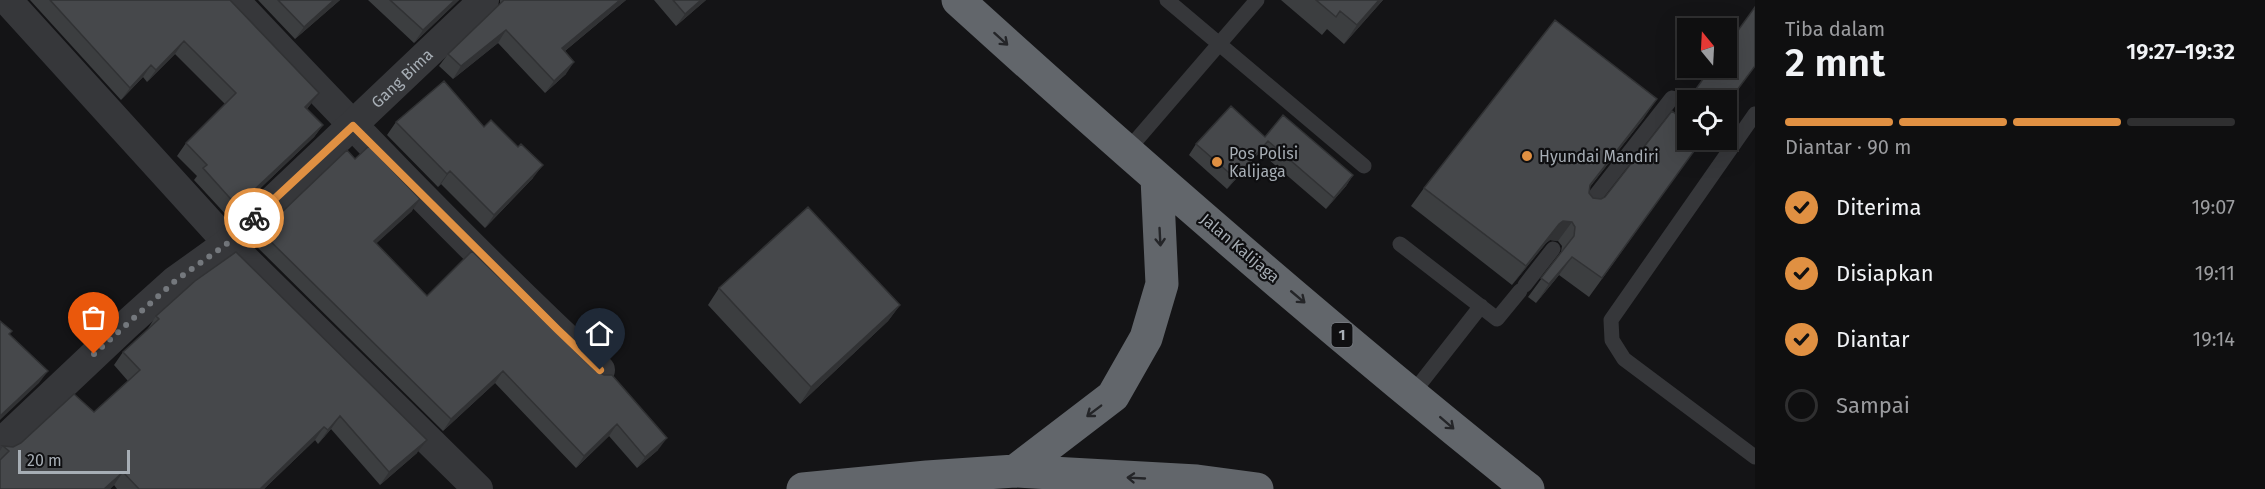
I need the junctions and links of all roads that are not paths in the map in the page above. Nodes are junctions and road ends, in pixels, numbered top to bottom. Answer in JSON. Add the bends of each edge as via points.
{"nodes":[{"id":1,"x":7,"y":0,"type":"edge"},
{"id":2,"x":234,"y":0,"type":"edge"},
{"id":3,"x":958,"y":0,"type":"edge"},
{"id":4,"x":1167,"y":0,"type":"edge"},
{"id":5,"x":1257,"y":0,"type":"edge"},
{"id":6,"x":477,"y":2,"type":"edge"},
{"id":7,"x":1219,"y":44,"type":"junction"},
{"id":8,"x":1672,"y":98,"type":"dead end"},
{"id":9,"x":1755,"y":114,"type":"edge"},
{"id":10,"x":353,"y":126,"type":"junction"},
{"id":11,"x":1126,"y":152,"type":"junction"},
{"id":12,"x":1364,"y":166,"type":"dead end"},
{"id":13,"x":1157,"y":178,"type":"junction"},
{"id":14,"x":1585,"y":209,"type":"edge"},
{"id":15,"x":228,"y":243,"type":"junction"},
{"id":16,"x":1400,"y":244,"type":"dead end"},
{"id":17,"x":1553,"y":249,"type":"edge"},
{"id":18,"x":1481,"y":306,"type":"junction"},
{"id":19,"x":600,"y":370,"type":"edge"},
{"id":20,"x":1412,"y":394,"type":"junction"},
{"id":21,"x":0,"y":444,"type":"edge"},
{"id":22,"x":1755,"y":457,"type":"edge"},
{"id":23,"x":1015,"y":471,"type":"junction"},
{"id":24,"x":927,"y":483,"type":"edge"},
{"id":25,"x":478,"y":489,"type":"edge"},
{"id":26,"x":803,"y":489,"type":"edge"},
{"id":27,"x":1257,"y":489,"type":"edge"},
{"id":28,"x":1528,"y":489,"type":"edge"}],
"edges":[{"from":1,"to":15,"type":"street"},
{"from":2,"to":10,"type":"street"},
{"from":3,"to":11,"type":"highway","name":"Jalan Kalijaga","number":"1","one_way":true},
{"from":4,"to":7,"type":"lane"},
{"from":5,"to":7,"type":"lane"},
{"from":6,"to":10,"type":"street","name":"Gang Bima"},
{"from":7,"to":11,"type":"lane"},
{"from":7,"to":12,"type":"lane"},
{"from":8,"to":14,"type":"lane"},
{"from":9,"to":22,"type":"lane","via":[[1611,320],[1612,340],[1624,359]]},
{"from":10,"to":15,"type":"street","name":"Gang Bima"},
{"from":10,"to":19,"type":"street"},
{"from":11,"to":13,"type":"highway","name":"Jalan Kalijaga","number":"1"},
{"from":13,"to":20,"type":"highway","name":"Jalan Kalijaga","number":"1","one_way":true},
{"from":13,"to":23,"type":"highway","one_way":true,"via":[[1162,284],[1146,338],[1113,396]]},
{"from":15,"to":21,"type":"street","name":"Gang Bima","via":[[175,281],[126,324]]},
{"from":15,"to":25,"type":"street"},
{"from":16,"to":18,"type":"lane"},
{"from":17,"to":18,"type":"lane","via":[[1497,319]]},
{"from":18,"to":20,"type":"lane"},
{"from":20,"to":28,"type":"highway","name":"Jalan Kalijaga","number":"1","one_way":true},
{"from":23,"to":24,"type":"highway"},
{"from":27,"to":23,"type":"highway","one_way":true,"via":[[1197,481]]},
{"from":24,"to":26,"type":"highway"}]}
